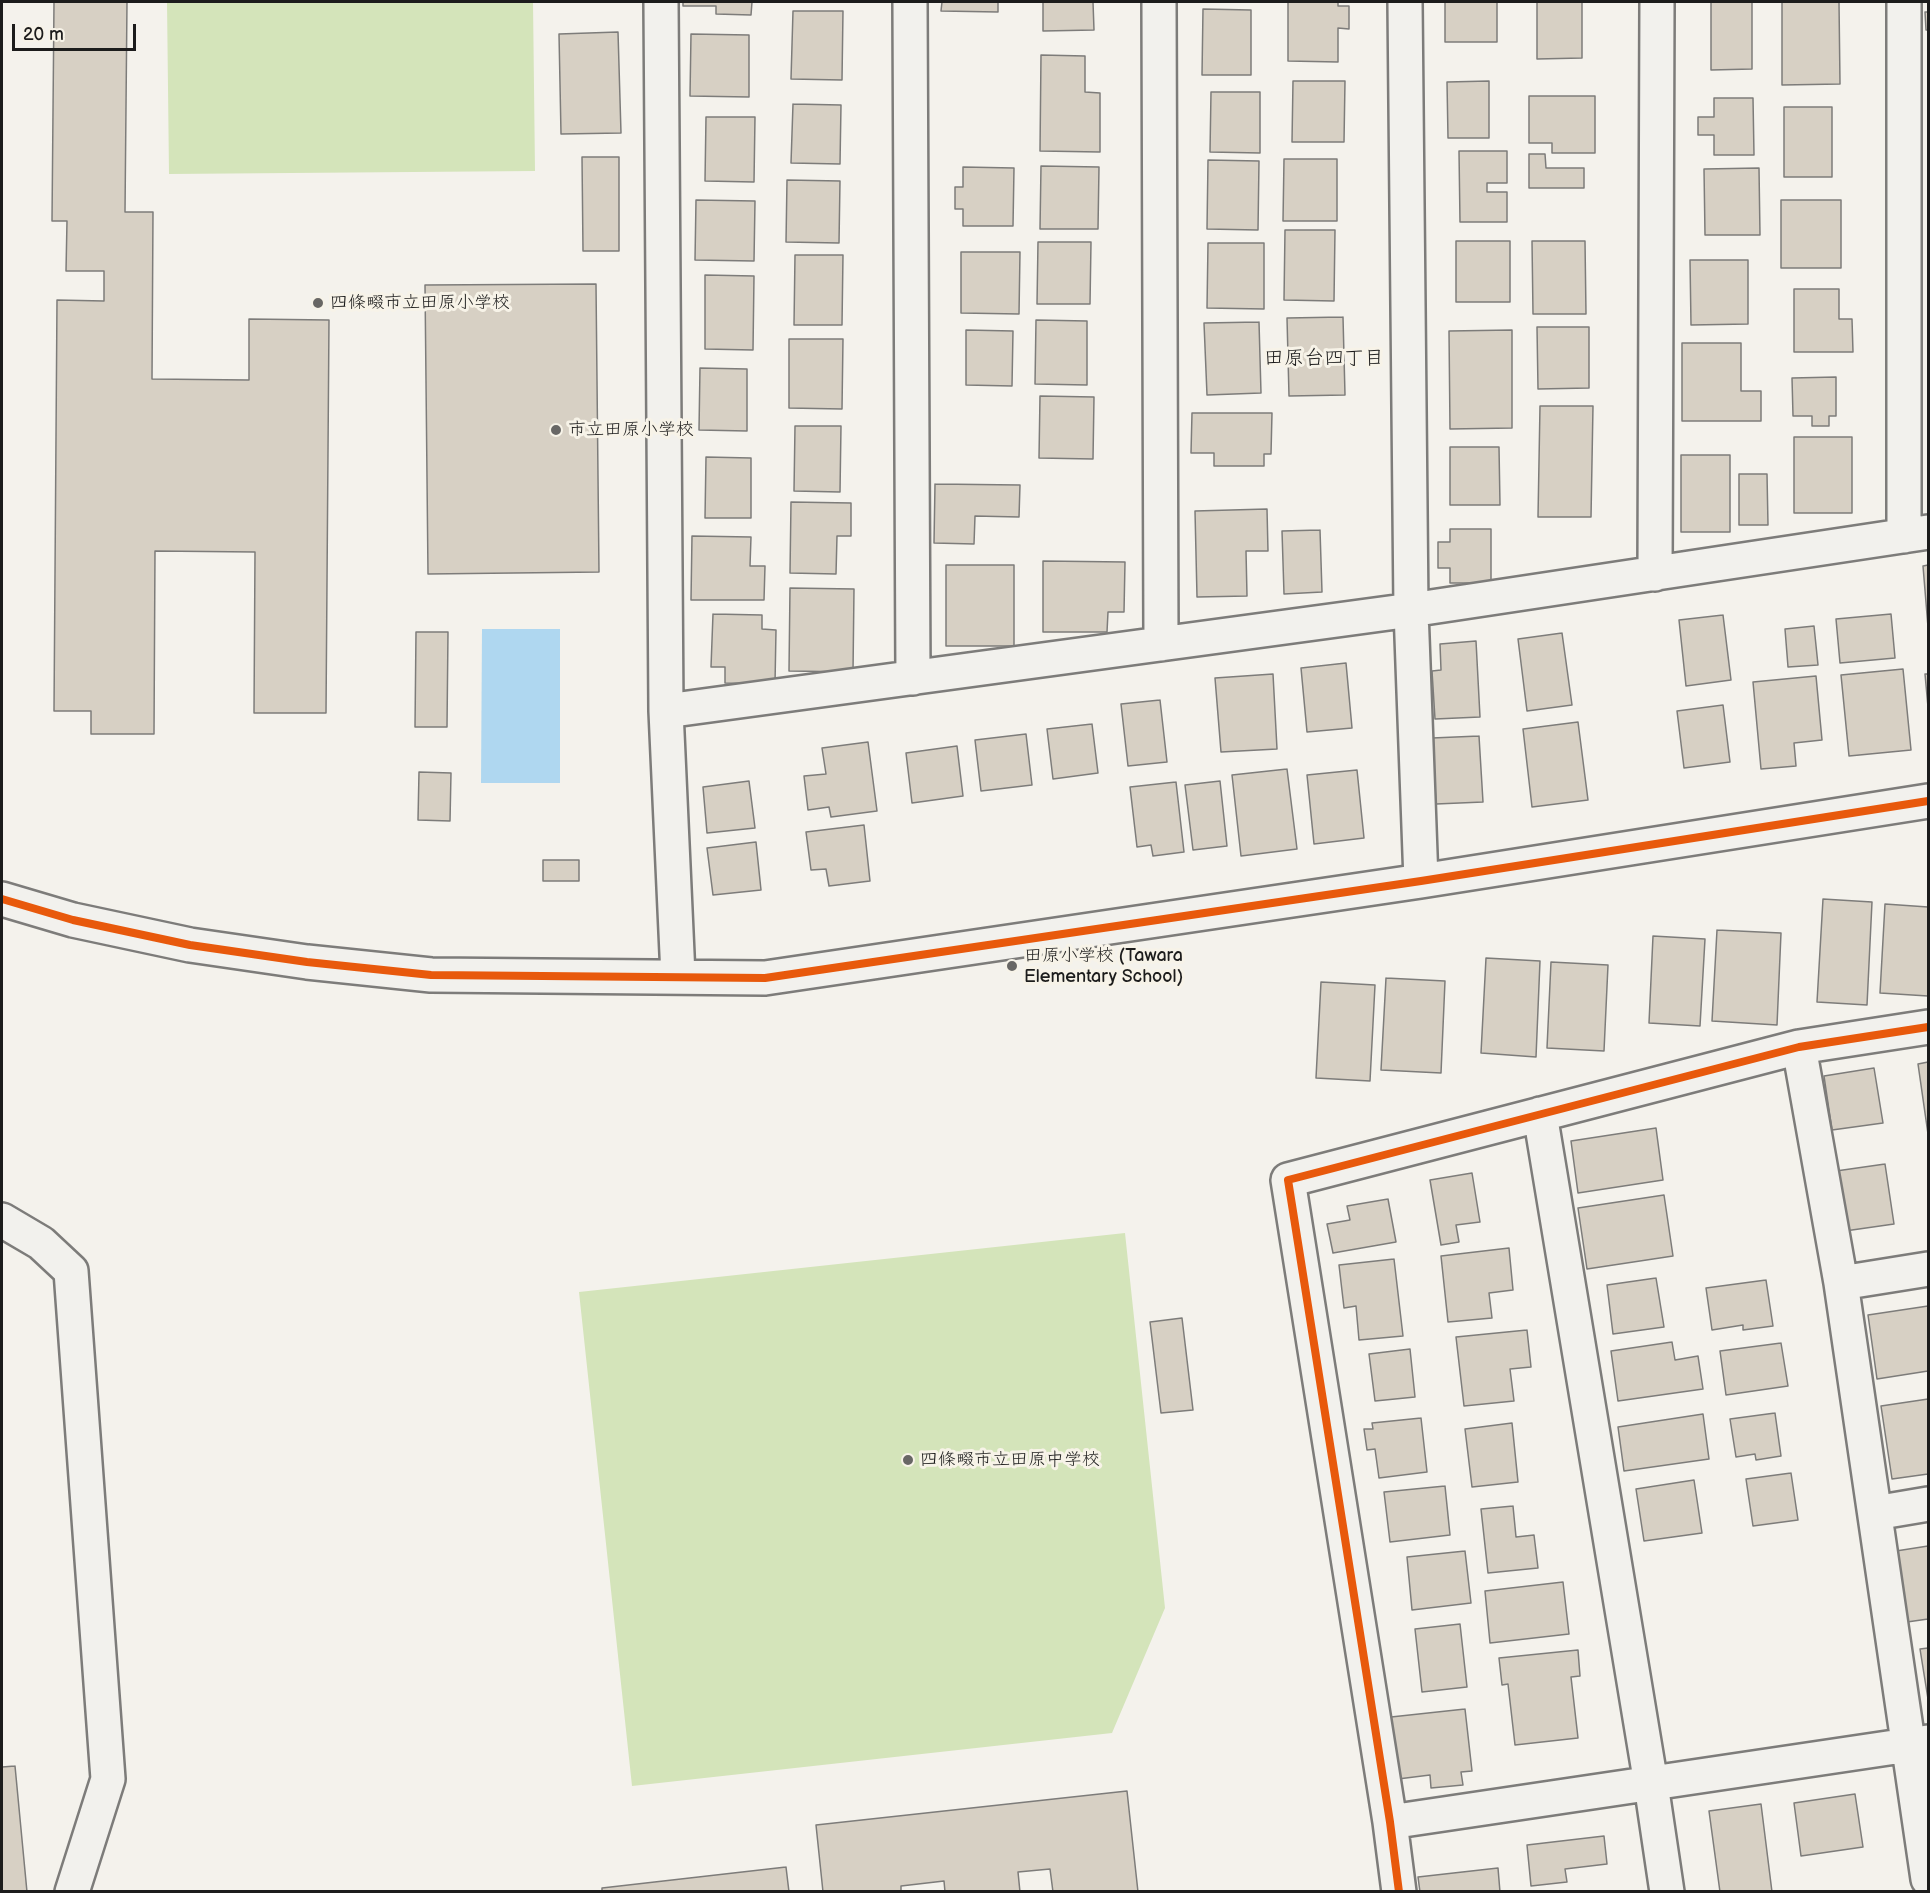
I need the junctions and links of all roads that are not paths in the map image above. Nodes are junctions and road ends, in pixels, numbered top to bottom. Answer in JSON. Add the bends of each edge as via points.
{"nodes":[{"id":1,"x":661,"y":2,"type":"edge"},
{"id":2,"x":910,"y":2,"type":"edge"},
{"id":3,"x":1159,"y":2,"type":"edge"},
{"id":4,"x":1405,"y":2,"type":"edge"},
{"id":5,"x":1657,"y":2,"type":"edge"},
{"id":6,"x":1905,"y":2,"type":"edge"},
{"id":7,"x":1916,"y":534,"type":"edge"},
{"id":8,"x":1655,"y":574,"type":"junction"},
{"id":9,"x":1411,"y":610,"type":"junction"},
{"id":10,"x":1161,"y":644,"type":"junction"},
{"id":11,"x":913,"y":678,"type":"junction"},
{"id":12,"x":666,"y":711,"type":"junction"},
{"id":13,"x":1929,"y":801,"type":"edge"},
{"id":14,"x":1421,"y":880,"type":"junction"},
{"id":15,"x":2,"y":899,"type":"edge"},
{"id":16,"x":678,"y":976,"type":"junction"},
{"id":17,"x":1929,"y":1027,"type":"edge"},
{"id":18,"x":1799,"y":1047,"type":"junction"},
{"id":19,"x":1540,"y":1114,"type":"junction"},
{"id":20,"x":2,"y":1220,"type":"edge"},
{"id":21,"x":1929,"y":1269,"type":"edge"},
{"id":22,"x":1841,"y":1283,"type":"junction"},
{"id":23,"x":1929,"y":1504,"type":"edge"},
{"id":24,"x":1875,"y":1513,"type":"junction"},
{"id":25,"x":1919,"y":1744,"type":"edge"},
{"id":26,"x":1651,"y":1784,"type":"junction"},
{"id":27,"x":1390,"y":1822,"type":"junction"},
{"id":28,"x":1929,"y":1879,"type":"edge"},
{"id":29,"x":72,"y":1892,"type":"edge"},
{"id":30,"x":1399,"y":1892,"type":"edge"},
{"id":31,"x":1667,"y":1892,"type":"edge"}],
"edges":[{"from":1,"to":12,"type":"street"},
{"from":2,"to":11,"type":"street"},
{"from":3,"to":10,"type":"street"},
{"from":4,"to":9,"type":"street"},
{"from":5,"to":8,"type":"street"},
{"from":6,"to":7,"type":"street"},
{"from":7,"to":8,"type":"street"},
{"from":8,"to":9,"type":"street"},
{"from":9,"to":10,"type":"street"},
{"from":9,"to":14,"type":"street"},
{"from":10,"to":11,"type":"street"},
{"from":11,"to":12,"type":"street"},
{"from":12,"to":16,"type":"street"},
{"from":13,"to":14,"type":"street"},
{"from":14,"to":16,"type":"street","via":[[765,978]]},
{"from":15,"to":16,"type":"street","via":[[73,920],[190,945],[307,962],[431,975]]},
{"from":17,"to":18,"type":"street"},
{"from":18,"to":19,"type":"street"},
{"from":18,"to":22,"type":"street"},
{"from":19,"to":26,"type":"street"},
{"from":19,"to":27,"type":"street","via":[[1288,1180]]},
{"from":20,"to":29,"type":"street","via":[[41,1243],[71,1271],[108,1779]]},
{"from":21,"to":22,"type":"street"},
{"from":22,"to":24,"type":"street"},
{"from":23,"to":24,"type":"street"},
{"from":24,"to":25,"type":"street"},
{"from":25,"to":26,"type":"street"},
{"from":25,"to":28,"type":"street"},
{"from":26,"to":27,"type":"street"},
{"from":26,"to":31,"type":"street"},
{"from":27,"to":30,"type":"street"}]}
